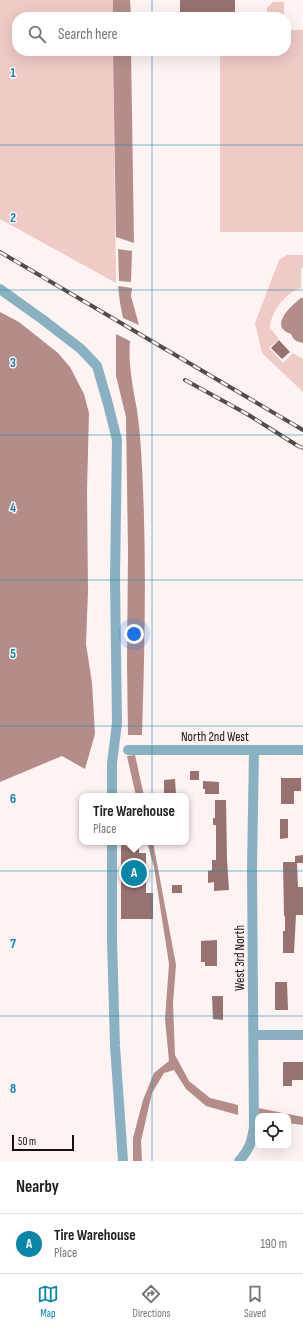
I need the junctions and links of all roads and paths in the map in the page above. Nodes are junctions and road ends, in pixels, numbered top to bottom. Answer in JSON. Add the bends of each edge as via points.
{"nodes":[{"id":1,"x":0,"y":289,"type":"edge"},
{"id":2,"x":128,"y":750,"type":"dead end"},
{"id":3,"x":254,"y":750,"type":"junction"},
{"id":4,"x":303,"y":750,"type":"edge"},
{"id":5,"x":112,"y":793,"type":"edge"},
{"id":6,"x":112,"y":845,"type":"edge"},
{"id":7,"x":254,"y":1035,"type":"junction"},
{"id":8,"x":303,"y":1036,"type":"edge"},
{"id":9,"x":123,"y":1161,"type":"edge"},
{"id":10,"x":239,"y":1161,"type":"edge"}],
"edges":[{"from":1,"to":5,"type":"street","via":[[42,318],[81,349],[97,366],[117,440],[117,723],[112,763]]},
{"from":2,"to":3,"type":"street","name":"North 2nd West"},
{"from":3,"to":4,"type":"street","name":"North 2nd West"},
{"from":3,"to":7,"type":"street","name":"West 3rd North"},
{"from":6,"to":9,"type":"street","via":[[115,1046]]},
{"from":7,"to":8,"type":"street"},
{"from":7,"to":10,"type":"street","name":"West 3rd North","via":[[253,1136],[246,1154]]}]}
